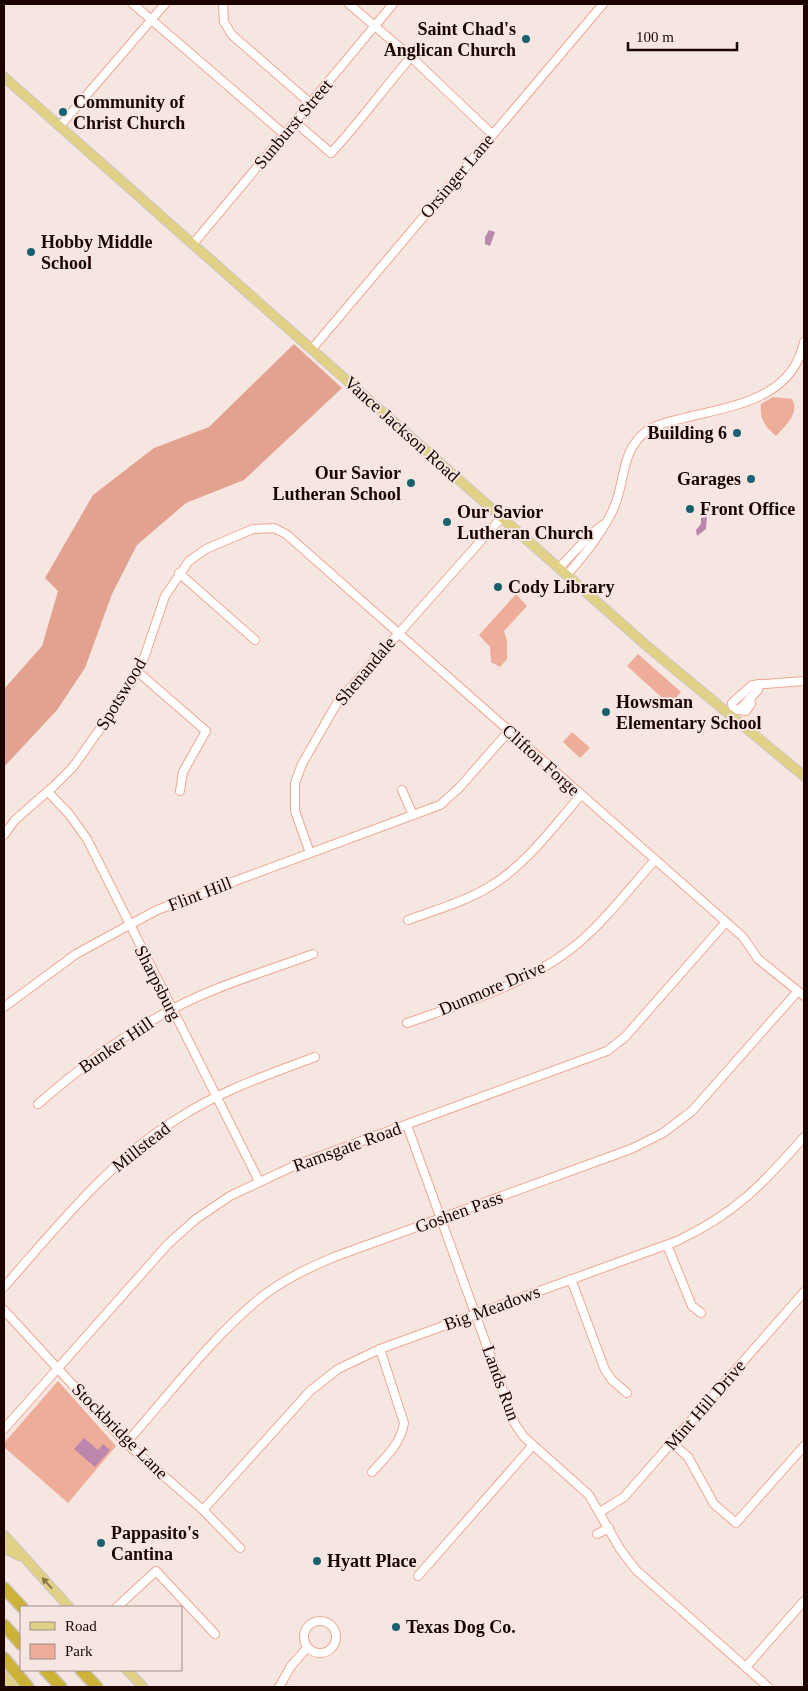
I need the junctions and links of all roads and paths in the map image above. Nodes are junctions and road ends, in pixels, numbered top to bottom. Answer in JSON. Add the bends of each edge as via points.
{"nodes":[{"id":1,"x":133,"y":4,"type":"edge"},
{"id":2,"x":166,"y":4,"type":"edge"},
{"id":3,"x":223,"y":4,"type":"edge"},
{"id":4,"x":349,"y":4,"type":"edge"},
{"id":5,"x":393,"y":4,"type":"edge"},
{"id":6,"x":603,"y":4,"type":"edge"},
{"id":7,"x":151,"y":20,"type":"junction"},
{"id":8,"x":375,"y":25,"type":"junction"},
{"id":9,"x":411,"y":57,"type":"junction"},
{"id":10,"x":4,"y":77,"type":"edge"},
{"id":11,"x":310,"y":102,"type":"junction"},
{"id":12,"x":295,"y":122,"type":"junction"},
{"id":13,"x":60,"y":126,"type":"junction"},
{"id":14,"x":284,"y":134,"type":"junction"},
{"id":15,"x":492,"y":134,"type":"junction"},
{"id":16,"x":193,"y":244,"type":"junction"},
{"id":17,"x":804,"y":342,"type":"edge"},
{"id":18,"x":312,"y":349,"type":"junction"},
{"id":19,"x":502,"y":517,"type":"junction"},
{"id":20,"x":603,"y":525,"type":"junction"},
{"id":21,"x":274,"y":528,"type":"joint"},
{"id":22,"x":559,"y":568,"type":"junction"},
{"id":23,"x":179,"y":573,"type":"junction"},
{"id":24,"x":567,"y":575,"type":"junction"},
{"id":25,"x":397,"y":633,"type":"junction"},
{"id":26,"x":255,"y":640,"type":"dead end"},
{"id":27,"x":138,"y":672,"type":"junction"},
{"id":28,"x":804,"y":681,"type":"edge"},
{"id":29,"x":759,"y":684,"type":"junction"},
{"id":30,"x":734,"y":711,"type":"junction"},
{"id":31,"x":509,"y":731,"type":"junction"},
{"id":32,"x":804,"y":776,"type":"edge"},
{"id":33,"x":402,"y":790,"type":"dead end"},
{"id":34,"x":180,"y":791,"type":"dead end"},
{"id":35,"x":48,"y":792,"type":"junction"},
{"id":36,"x":581,"y":795,"type":"junction"},
{"id":37,"x":413,"y":815,"type":"junction"},
{"id":38,"x":4,"y":835,"type":"edge"},
{"id":39,"x":310,"y":853,"type":"junction"},
{"id":40,"x":655,"y":860,"type":"junction"},
{"id":41,"x":408,"y":920,"type":"dead end"},
{"id":42,"x":726,"y":922,"type":"junction"},
{"id":43,"x":129,"y":925,"type":"junction"},
{"id":44,"x":313,"y":954,"type":"dead end"},
{"id":45,"x":801,"y":994,"type":"edge"},
{"id":46,"x":4,"y":1007,"type":"edge"},
{"id":47,"x":172,"y":1010,"type":"junction"},
{"id":48,"x":407,"y":1023,"type":"dead end"},
{"id":49,"x":315,"y":1057,"type":"dead end"},
{"id":50,"x":216,"y":1097,"type":"junction"},
{"id":51,"x":38,"y":1104,"type":"dead end"},
{"id":52,"x":407,"y":1125,"type":"junction"},
{"id":53,"x":804,"y":1137,"type":"edge"},
{"id":54,"x":259,"y":1181,"type":"junction"},
{"id":55,"x":442,"y":1218,"type":"junction"},
{"id":56,"x":667,"y":1245,"type":"junction"},
{"id":57,"x":571,"y":1279,"type":"junction"},
{"id":58,"x":4,"y":1287,"type":"edge"},
{"id":59,"x":804,"y":1292,"type":"edge"},
{"id":60,"x":4,"y":1310,"type":"edge"},
{"id":61,"x":701,"y":1313,"type":"dead end"},
{"id":62,"x":476,"y":1314,"type":"junction"},
{"id":63,"x":380,"y":1349,"type":"junction"},
{"id":64,"x":57,"y":1367,"type":"junction"},
{"id":65,"x":627,"y":1393,"type":"dead end"},
{"id":66,"x":4,"y":1429,"type":"edge"},
{"id":67,"x":672,"y":1442,"type":"junction"},
{"id":68,"x":126,"y":1443,"type":"junction"},
{"id":69,"x":533,"y":1445,"type":"junction"},
{"id":70,"x":804,"y":1446,"type":"edge"},
{"id":71,"x":372,"y":1472,"type":"dead end"},
{"id":72,"x":203,"y":1510,"type":"junction"},
{"id":73,"x":600,"y":1512,"type":"junction"},
{"id":74,"x":609,"y":1528,"type":"junction"},
{"id":75,"x":597,"y":1534,"type":"dead end"},
{"id":76,"x":4,"y":1535,"type":"edge"},
{"id":77,"x":4,"y":1548,"type":"edge"},
{"id":78,"x":240,"y":1548,"type":"dead end"},
{"id":79,"x":25,"y":1559,"type":"junction"},
{"id":80,"x":418,"y":1576,"type":"dead end"},
{"id":81,"x":4,"y":1588,"type":"edge"},
{"id":82,"x":804,"y":1601,"type":"edge"},
{"id":83,"x":21,"y":1606,"type":"edge"},
{"id":84,"x":68,"y":1606,"type":"edge"},
{"id":85,"x":118,"y":1606,"type":"edge"},
{"id":86,"x":4,"y":1625,"type":"edge"},
{"id":87,"x":215,"y":1634,"type":"dead end"},
{"id":88,"x":20,"y":1643,"type":"edge"},
{"id":89,"x":307,"y":1648,"type":"junction"},
{"id":90,"x":4,"y":1658,"type":"edge"},
{"id":91,"x":746,"y":1667,"type":"junction"},
{"id":92,"x":46,"y":1671,"type":"edge"},
{"id":93,"x":82,"y":1671,"type":"edge"},
{"id":94,"x":127,"y":1671,"type":"edge"},
{"id":95,"x":4,"y":1676,"type":"edge"},
{"id":96,"x":14,"y":1687,"type":"edge"},
{"id":97,"x":28,"y":1687,"type":"edge"},
{"id":98,"x":62,"y":1687,"type":"edge"},
{"id":99,"x":97,"y":1687,"type":"edge"},
{"id":100,"x":143,"y":1687,"type":"edge"},
{"id":101,"x":279,"y":1687,"type":"edge"},
{"id":102,"x":768,"y":1687,"type":"edge"}],
"edges":[{"from":1,"to":7,"type":"street"},
{"from":2,"to":7,"type":"street"},
{"from":3,"to":11,"type":"street","via":[[224,22],[232,35]]},
{"from":4,"to":8,"type":"street"},
{"from":5,"to":8,"type":"street","name":"Sunburst Street"},
{"from":6,"to":15,"type":"street","name":"Orsinger Lane"},
{"from":7,"to":13,"type":"street"},
{"from":7,"to":14,"type":"street"},
{"from":8,"to":9,"type":"street"},
{"from":8,"to":11,"type":"street","name":"Sunburst Street"},
{"from":9,"to":12,"type":"street","via":[[331,152]]},
{"from":9,"to":15,"type":"street"},
{"from":10,"to":13,"type":"main road","name":"Vance Jackson Road"},
{"from":11,"to":12,"type":"street","name":"Sunburst Street"},
{"from":12,"to":14,"type":"street","name":"Sunburst Street"},
{"from":13,"to":16,"type":"main road","name":"Vance Jackson Road"},
{"from":14,"to":16,"type":"street","name":"Sunburst Street"},
{"from":15,"to":18,"type":"street","name":"Orsinger Lane"},
{"from":16,"to":18,"type":"main road","name":"Vance Jackson Road"},
{"from":17,"to":20,"type":"street","via":[[798,362],[789,375],[764,395],[669,421],[639,437],[627,457],[615,503]]},
{"from":18,"to":19,"type":"main road","name":"Vance Jackson Road"},
{"from":19,"to":22,"type":"main road","name":"Vance Jackson Road"},
{"from":19,"to":25,"type":"street","name":"Shenandale"},
{"from":20,"to":22,"type":"street"},
{"from":20,"to":24,"type":"street","via":[[600,535]]},
{"from":21,"to":23,"type":"street","name":"Spotswood","via":[[253,529],[206,549]]},
{"from":21,"to":25,"type":"street","name":"Clifton Forge","via":[[286,534]]},
{"from":22,"to":24,"type":"main road","name":"Vance Jackson Road"},
{"from":23,"to":26,"type":"street"},
{"from":23,"to":27,"type":"street","name":"Spotswood","via":[[165,596]]},
{"from":24,"to":30,"type":"main road","name":"Vance Jackson Road","via":[[648,647]]},
{"from":25,"to":31,"type":"street","name":"Clifton Forge"},
{"from":25,"to":39,"type":"street","name":"Shenandale","via":[[337,703],[299,770],[294,804]]},
{"from":27,"to":34,"type":"street","via":[[206,731],[183,772]]},
{"from":27,"to":35,"type":"street","name":"Spotswood","via":[[73,767]]},
{"from":28,"to":29,"type":"street"},
{"from":29,"to":30,"type":"street","via":[[738,695],[732,703]]},
{"from":29,"to":30,"type":"street","via":[[746,711]]},
{"from":30,"to":32,"type":"main road","name":"Vance Jackson Road"},
{"from":31,"to":36,"type":"street","name":"Clifton Forge"},
{"from":31,"to":37,"type":"street","name":"Flint Hill","via":[[440,805]]},
{"from":33,"to":37,"type":"street"},
{"from":35,"to":38,"type":"street","name":"Spotswood","via":[[15,820]]},
{"from":35,"to":43,"type":"street","name":"Sharpsburg","via":[[78,825]]},
{"from":36,"to":40,"type":"street","name":"Clifton Forge"},
{"from":36,"to":41,"type":"street","via":[[504,877],[473,895]]},
{"from":37,"to":39,"type":"street","name":"Flint Hill"},
{"from":39,"to":43,"type":"street","name":"Flint Hill","via":[[188,897]]},
{"from":40,"to":42,"type":"street","name":"Clifton Forge"},
{"from":40,"to":48,"type":"street","name":"Dunmore Drive","via":[[592,931],[548,965],[498,990]]},
{"from":42,"to":45,"type":"street","name":"Clifton Forge","via":[[743,937],[758,959]]},
{"from":42,"to":52,"type":"street","name":"Ramsgate Road","via":[[625,1037],[607,1051]]},
{"from":43,"to":46,"type":"street","name":"Flint Hill","via":[[52,970]]},
{"from":43,"to":47,"type":"street","name":"Sharpsburg"},
{"from":44,"to":47,"type":"street","name":"Bunker Hill","via":[[216,989]]},
{"from":45,"to":55,"type":"street","name":"Goshen Pass","via":[[692,1111],[663,1133],[631,1149]]},
{"from":47,"to":50,"type":"street","name":"Sharpsburg"},
{"from":47,"to":51,"type":"street","name":"Bunker Hill","via":[[119,1041]]},
{"from":49,"to":50,"type":"street","name":"Millstead"},
{"from":50,"to":54,"type":"street","name":"Sharpsburg"},
{"from":50,"to":58,"type":"street","name":"Millstead","via":[[176,1119],[115,1166]]},
{"from":52,"to":54,"type":"street","name":"Ramsgate Road"},
{"from":52,"to":55,"type":"street","name":"Lands Run"},
{"from":53,"to":56,"type":"street","name":"Big Meadows","via":[[753,1193],[731,1212]]},
{"from":54,"to":64,"type":"street","name":"Ramsgate Road","via":[[196,1219],[168,1244]]},
{"from":55,"to":62,"type":"street","name":"Lands Run"},
{"from":55,"to":68,"type":"street","name":"Goshen Pass","via":[[314,1266],[265,1295],[223,1334]]},
{"from":56,"to":57,"type":"street","name":"Big Meadows"},
{"from":56,"to":61,"type":"street","via":[[692,1306]]},
{"from":57,"to":62,"type":"street","name":"Big Meadows"},
{"from":57,"to":65,"type":"street","via":[[605,1370]]},
{"from":59,"to":67,"type":"street","name":"Mint Hill Drive"},
{"from":60,"to":64,"type":"street","name":"Stockbridge Lane"},
{"from":62,"to":63,"type":"street","name":"Big Meadows"},
{"from":62,"to":69,"type":"street","name":"Lands Run","via":[[516,1424]]},
{"from":63,"to":71,"type":"street","via":[[404,1423],[396,1445]]},
{"from":63,"to":72,"type":"street","name":"Big Meadows","via":[[338,1368],[310,1391]]},
{"from":64,"to":66,"type":"street","name":"Ramsgate Road"},
{"from":64,"to":68,"type":"street","name":"Stockbridge Lane"},
{"from":67,"to":70,"type":"street","via":[[688,1458],[714,1504],[736,1523]]},
{"from":67,"to":73,"type":"street","name":"Mint Hill Drive","via":[[624,1497]]},
{"from":68,"to":72,"type":"street","name":"Stockbridge Lane"},
{"from":69,"to":73,"type":"street","name":"Lands Run","via":[[581,1486]]},
{"from":69,"to":80,"type":"street"},
{"from":72,"to":78,"type":"street","name":"Stockbridge Lane"},
{"from":73,"to":74,"type":"street","name":"Lands Run"},
{"from":74,"to":75,"type":"street"},
{"from":74,"to":91,"type":"street","name":"Lands Run","via":[[636,1570]]},
{"from":76,"to":79,"type":"main road"},
{"from":77,"to":79,"type":"main road"},
{"from":84,"to":79,"type":"main road","one_way":true},
{"from":81,"to":83,"type":"highway"},
{"from":82,"to":91,"type":"street"},
{"from":85,"to":87,"type":"street","via":[[156,1571]]},
{"from":86,"to":88,"type":"highway"},
{"from":89,"to":89,"type":"street","via":[[319,1654],[331,1650],[336,1638],[332,1626],[320,1621],[309,1625],[303,1636]]},
{"from":89,"to":101,"type":"street"},
{"from":90,"to":97,"type":"highway"},
{"from":91,"to":102,"type":"street","name":"Lands Run"},
{"from":92,"to":98,"type":"highway"},
{"from":93,"to":99,"type":"highway"},
{"from":94,"to":100,"type":"main road"},
{"from":95,"to":96,"type":"main road"}]}
